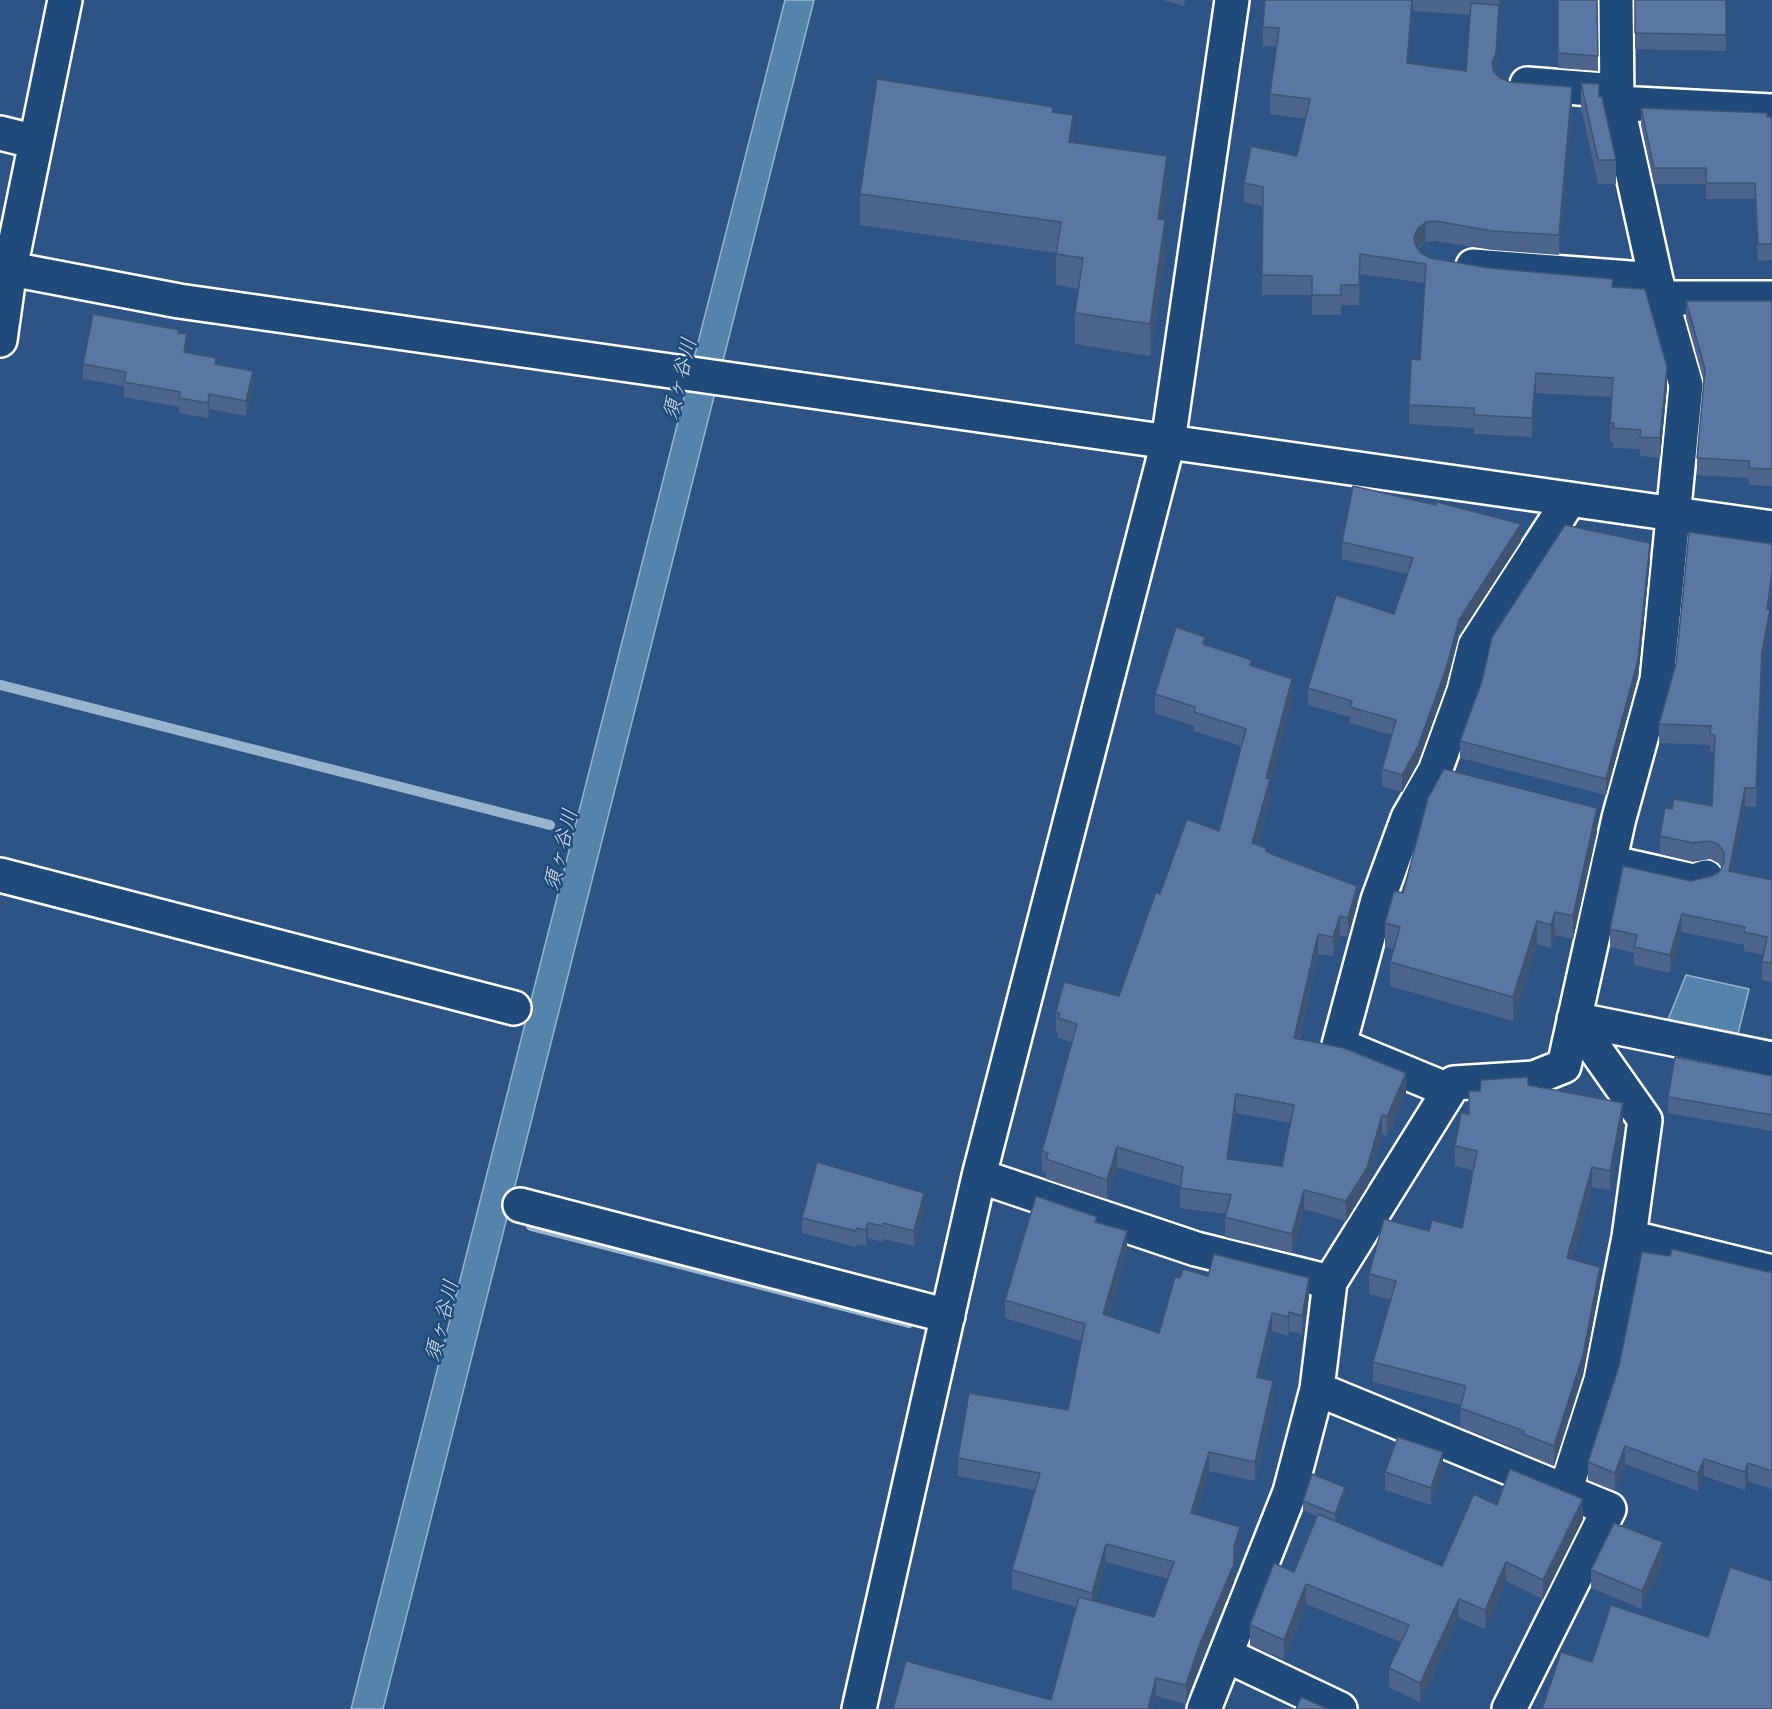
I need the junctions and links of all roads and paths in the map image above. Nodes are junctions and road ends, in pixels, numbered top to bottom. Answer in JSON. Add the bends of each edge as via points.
{"nodes":[{"id":1,"x":65,"y":0,"type":"edge"},
{"id":2,"x":1232,"y":0,"type":"edge"},
{"id":3,"x":1616,"y":0,"type":"edge"},
{"id":4,"x":1511,"y":82,"type":"edge"},
{"id":5,"x":1617,"y":97,"type":"junction"},
{"id":6,"x":1772,"y":111,"type":"edge"},
{"id":7,"x":0,"y":133,"type":"edge"},
{"id":8,"x":36,"y":142,"type":"junction"},
{"id":9,"x":1444,"y":261,"type":"edge"},
{"id":10,"x":5,"y":268,"type":"edge"},
{"id":11,"x":1658,"y":289,"type":"junction"},
{"id":12,"x":1772,"y":298,"type":"edge"},
{"id":13,"x":0,"y":340,"type":"edge"},
{"id":14,"x":1168,"y":442,"type":"junction"},
{"id":15,"x":1570,"y":499,"type":"junction"},
{"id":16,"x":1672,"y":514,"type":"junction"},
{"id":17,"x":1772,"y":528,"type":"edge"},
{"id":18,"x":1435,"y":771,"type":"junction"},
{"id":19,"x":1470,"y":780,"type":"edge"},
{"id":20,"x":1584,"y":809,"type":"edge"},
{"id":21,"x":1619,"y":818,"type":"junction"},
{"id":22,"x":1609,"y":862,"type":"junction"},
{"id":23,"x":0,"y":874,"type":"edge"},
{"id":24,"x":1706,"y":877,"type":"edge"},
{"id":25,"x":514,"y":1008,"type":"dead end"},
{"id":26,"x":1574,"y":1019,"type":"junction"},
{"id":27,"x":1772,"y":1059,"type":"edge"},
{"id":28,"x":1448,"y":1090,"type":"junction"},
{"id":29,"x":979,"y":1176,"type":"junction"},
{"id":30,"x":520,"y":1205,"type":"dead end"},
{"id":31,"x":1629,"y":1237,"type":"junction"},
{"id":32,"x":1772,"y":1272,"type":"edge"},
{"id":33,"x":1330,"y":1282,"type":"junction"},
{"id":34,"x":948,"y":1316,"type":"junction"},
{"id":35,"x":1317,"y":1389,"type":"junction"},
{"id":36,"x":1565,"y":1492,"type":"junction"},
{"id":37,"x":1226,"y":1655,"type":"junction"},
{"id":38,"x":859,"y":1709,"type":"edge"},
{"id":39,"x":1204,"y":1709,"type":"edge"},
{"id":40,"x":1340,"y":1709,"type":"edge"},
{"id":41,"x":1509,"y":1709,"type":"edge"}],
"edges":[{"from":1,"to":8,"type":"street"},
{"from":2,"to":14,"type":"street"},
{"from":3,"to":5,"type":"street"},
{"from":4,"to":5,"type":"street"},
{"from":5,"to":6,"type":"street"},
{"from":5,"to":11,"type":"street"},
{"from":7,"to":8,"type":"street"},
{"from":8,"to":10,"type":"street"},
{"from":9,"to":11,"type":"street"},
{"from":10,"to":13,"type":"street"},
{"from":10,"to":14,"type":"street","via":[[179,301]]},
{"from":11,"to":12,"type":"street"},
{"from":11,"to":16,"type":"street","via":[[1686,385]]},
{"from":14,"to":15,"type":"street"},
{"from":14,"to":29,"type":"street"},
{"from":15,"to":16,"type":"street"},
{"from":15,"to":18,"type":"street","via":[[1475,646],[1464,691]]},
{"from":16,"to":17,"type":"street"},
{"from":16,"to":21,"type":"street","via":[[1657,680]]},
{"from":18,"to":19,"type":"street"},
{"from":18,"to":28,"type":"street","via":[[1408,818],[1378,900],[1339,1045]]},
{"from":20,"to":21,"type":"street"},
{"from":21,"to":22,"type":"street"},
{"from":22,"to":24,"type":"street","via":[[1694,881]]},
{"from":22,"to":26,"type":"street"},
{"from":23,"to":25,"type":"street"},
{"from":26,"to":27,"type":"street"},
{"from":26,"to":28,"type":"street","via":[[1564,1066],[1534,1078],[1454,1083]]},
{"from":26,"to":31,"type":"street","via":[[1646,1120]]},
{"from":28,"to":33,"type":"street"},
{"from":29,"to":33,"type":"street","via":[[1196,1249]]},
{"from":29,"to":34,"type":"street"},
{"from":30,"to":34,"type":"street"},
{"from":31,"to":32,"type":"street"},
{"from":31,"to":36,"type":"street","via":[[1601,1380]]},
{"from":33,"to":35,"type":"street"},
{"from":34,"to":38,"type":"street"},
{"from":35,"to":36,"type":"street"},
{"from":35,"to":37,"type":"street","via":[[1290,1492]]},
{"from":36,"to":41,"type":"street","via":[[1609,1509]]},
{"from":37,"to":39,"type":"street"},
{"from":37,"to":40,"type":"street"}]}
